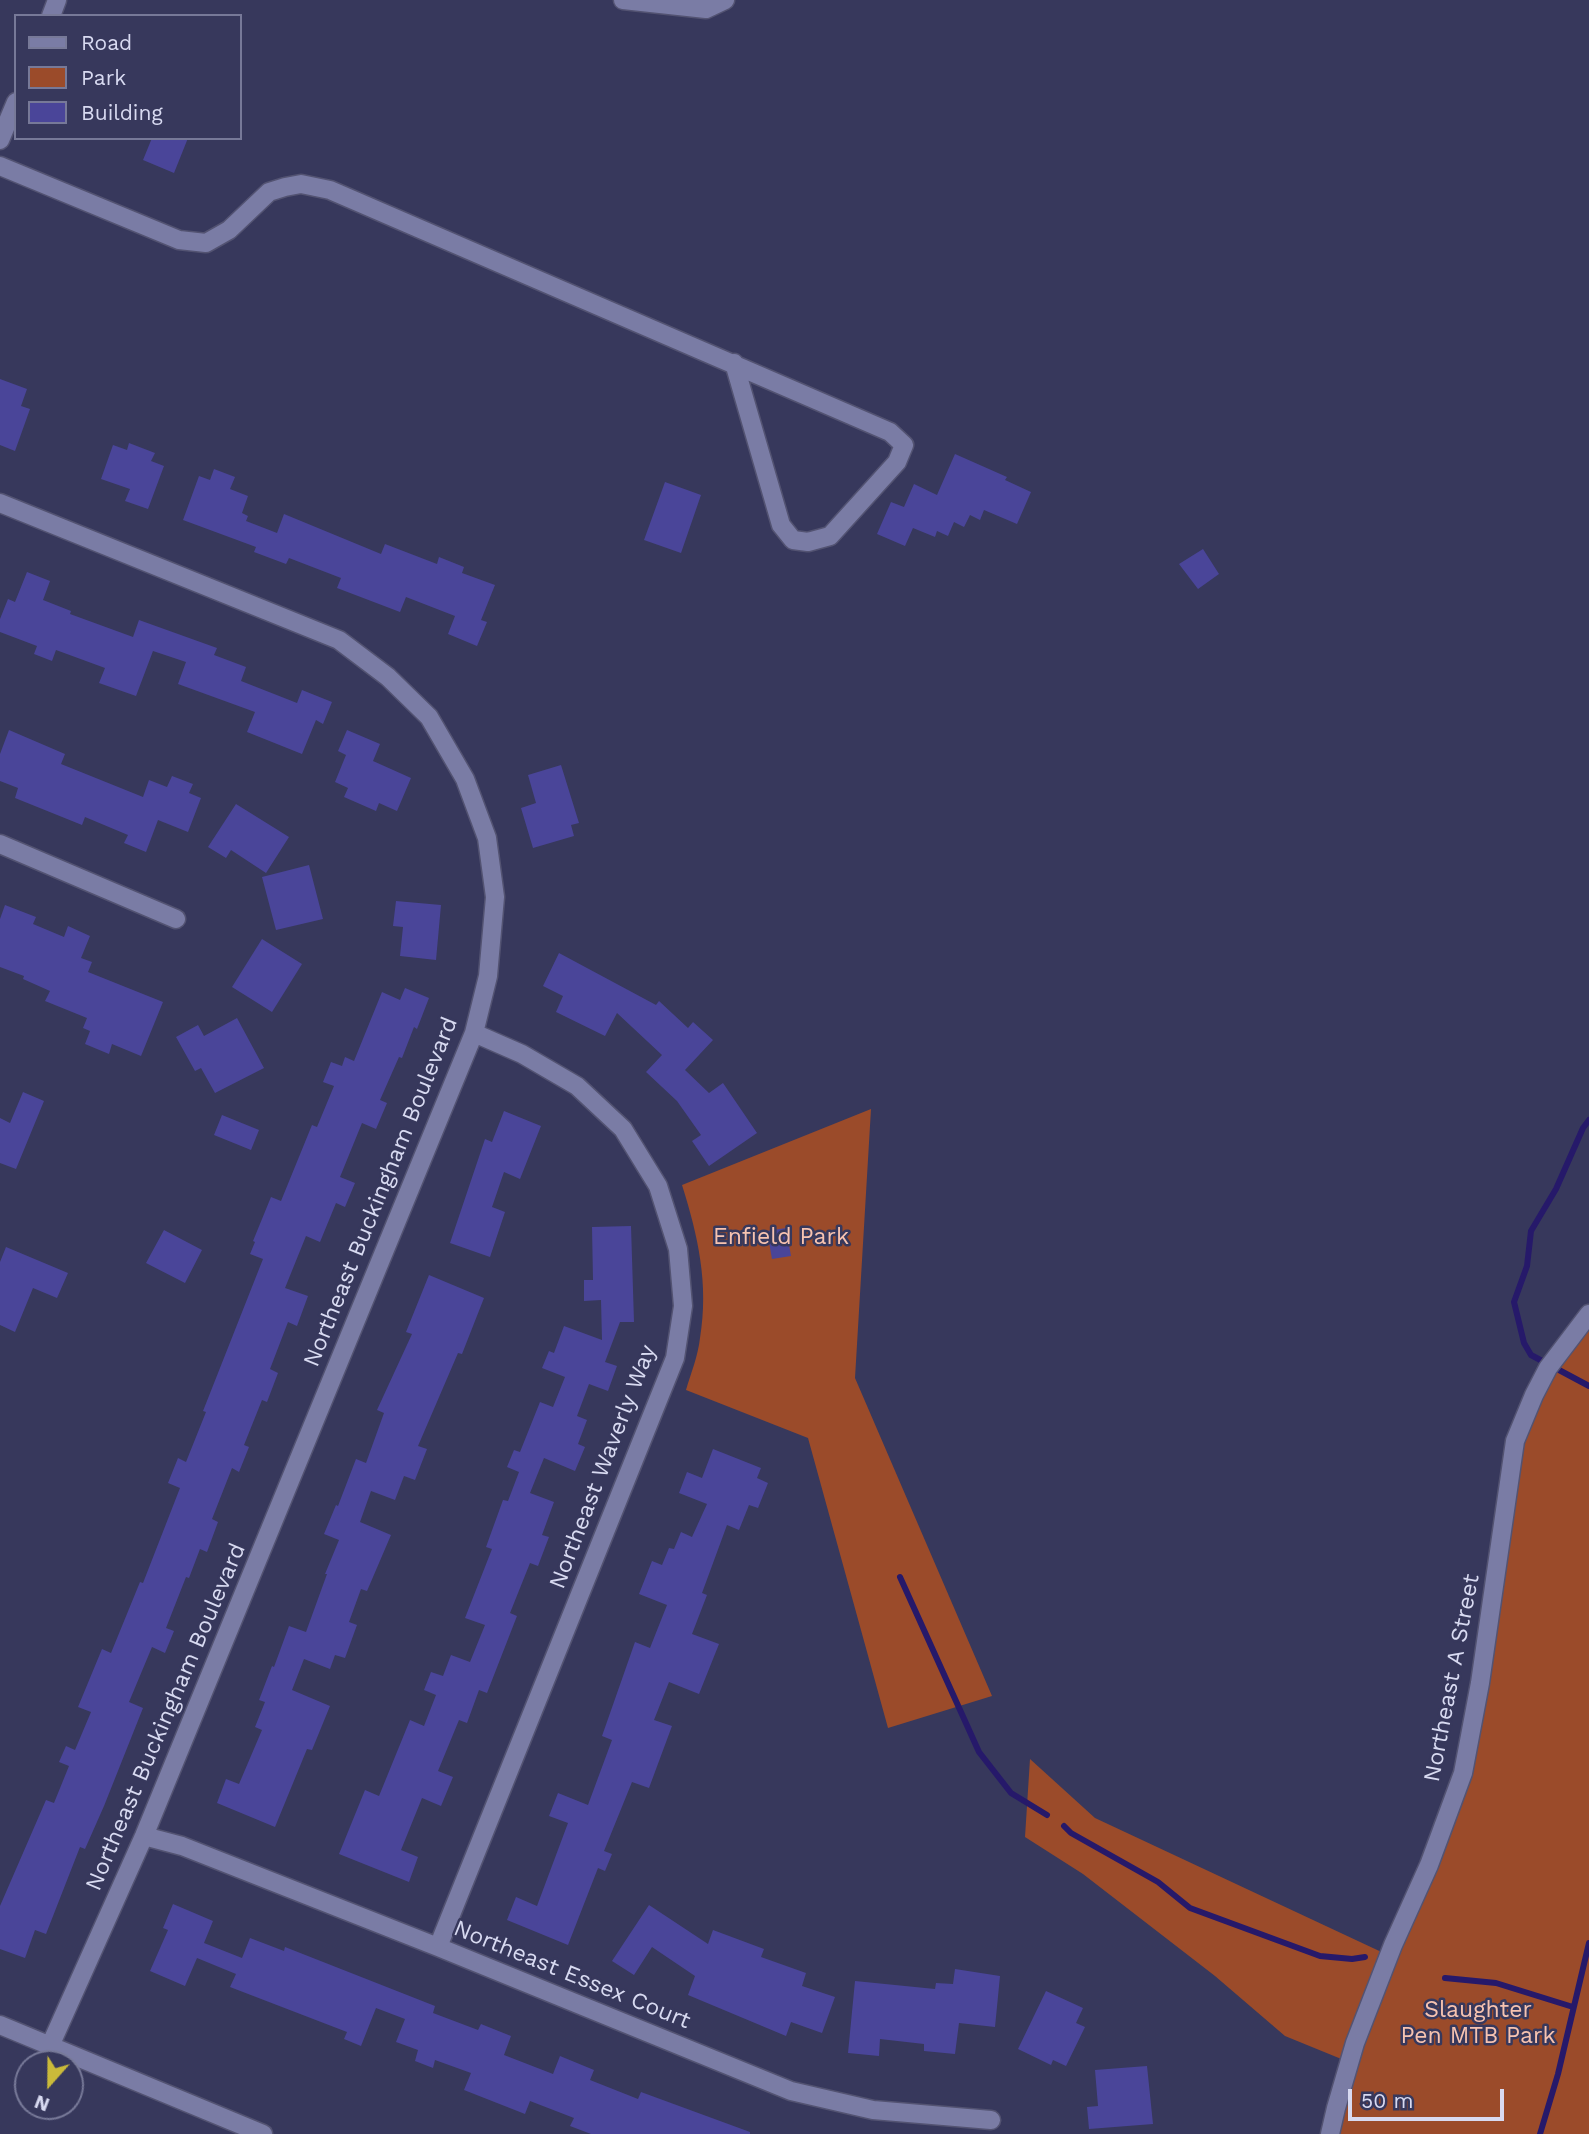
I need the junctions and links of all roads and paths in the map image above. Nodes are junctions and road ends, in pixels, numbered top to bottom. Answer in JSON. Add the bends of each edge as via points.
{"nodes":[{"id":1,"x":623,"y":0,"type":"edge"},
{"id":2,"x":724,"y":0,"type":"edge"},
{"id":3,"x":14,"y":107,"type":"edge"},
{"id":4,"x":0,"y":140,"type":"edge"},
{"id":5,"x":0,"y":166,"type":"edge"},
{"id":6,"x":734,"y":363,"type":"junction"},
{"id":7,"x":0,"y":503,"type":"edge"},
{"id":8,"x":0,"y":844,"type":"edge"},
{"id":9,"x":176,"y":919,"type":"dead end"},
{"id":10,"x":474,"y":1033,"type":"junction"},
{"id":11,"x":1589,"y":1314,"type":"edge"},
{"id":12,"x":144,"y":1836,"type":"junction"},
{"id":13,"x":438,"y":1947,"type":"junction"},
{"id":14,"x":0,"y":2025,"type":"edge"},
{"id":15,"x":50,"y":2046,"type":"junction"},
{"id":16,"x":991,"y":2120,"type":"dead end"},
{"id":17,"x":263,"y":2134,"type":"edge"},
{"id":18,"x":1330,"y":2134,"type":"edge"}],
"edges":[{"from":1,"to":2,"type":"street","via":[[706,9]]},
{"from":3,"to":4,"type":"street"},
{"from":5,"to":6,"type":"street","via":[[179,240],[206,243],[229,230],[269,192],[301,184],[330,190]]},
{"from":6,"to":6,"type":"street","via":[[890,432],[904,445],[897,462],[830,536],[808,542],[793,540],[781,525]]},
{"from":7,"to":10,"type":"street","name":"Northeast Buckingham Boulevard","via":[[339,640],[388,677],[429,718],[465,779],[489,850],[495,897],[488,976]]},
{"from":8,"to":9,"type":"street"},
{"from":10,"to":12,"type":"street","name":"Northeast Buckingham Boulevard"},
{"from":10,"to":13,"type":"street","name":"Northeast Waverly Way","via":[[577,1086],[623,1129],[658,1186],[678,1249],[683,1306],[675,1358]]},
{"from":11,"to":18,"type":"street","name":"Northeast A Street","via":[[1548,1368],[1516,1441],[1463,1773],[1355,2043]]},
{"from":12,"to":13,"type":"street","name":"Northeast Essex Court","via":[[182,1846]]},
{"from":12,"to":15,"type":"street","name":"Northeast Buckingham Boulevard"},
{"from":13,"to":16,"type":"street","name":"Northeast Essex Court","via":[[791,2091],[873,2110]]},
{"from":14,"to":15,"type":"street"},
{"from":15,"to":17,"type":"street"}]}
